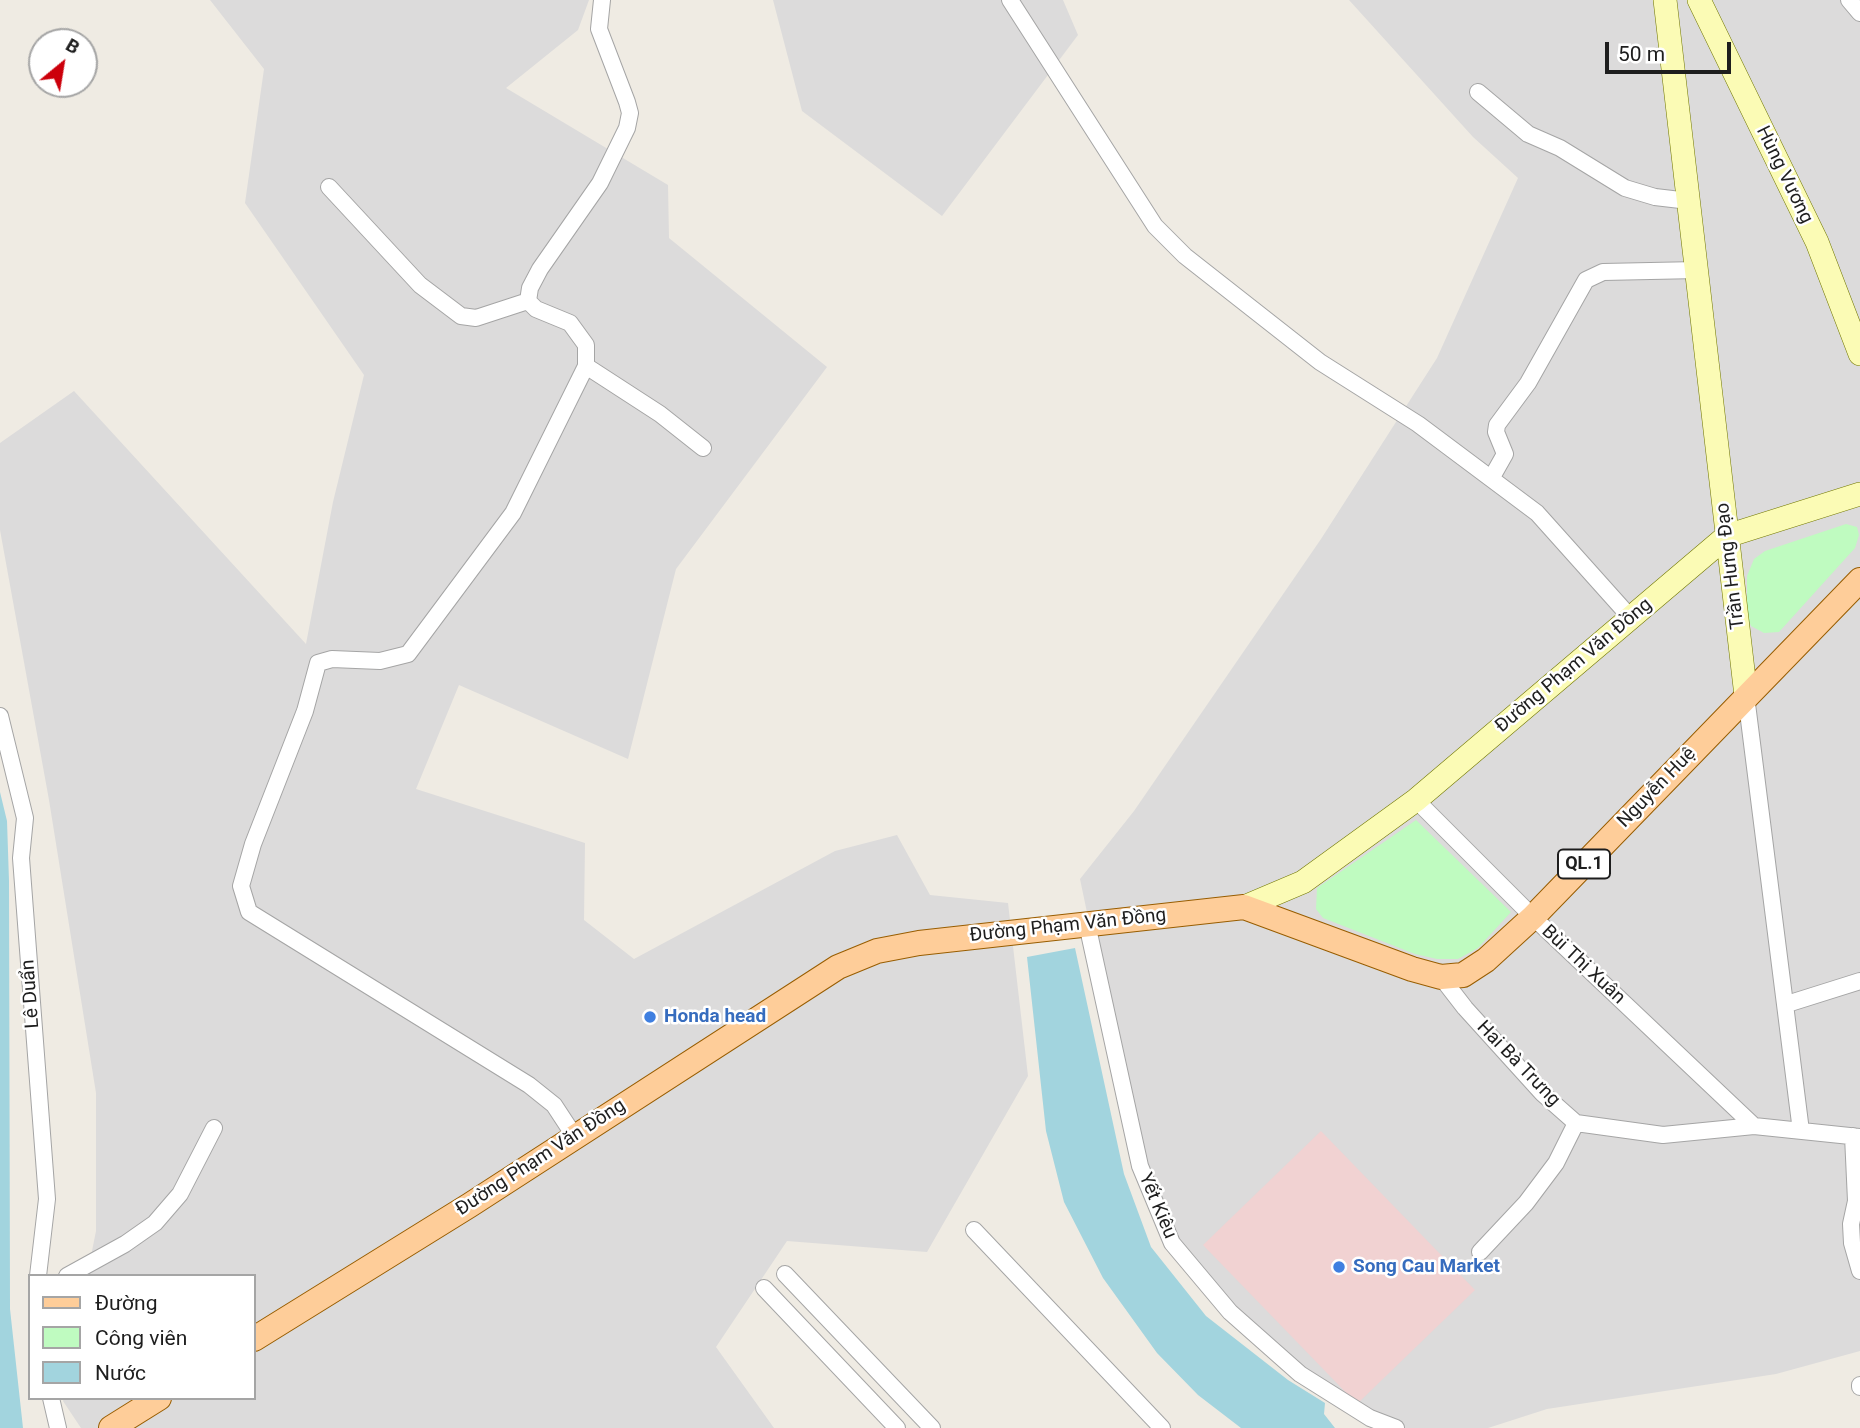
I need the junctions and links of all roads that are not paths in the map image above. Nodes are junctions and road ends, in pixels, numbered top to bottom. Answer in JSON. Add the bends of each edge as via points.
{"nodes":[{"id":1,"x":602,"y":0,"type":"edge"},
{"id":2,"x":1010,"y":0,"type":"edge"},
{"id":3,"x":1665,"y":0,"type":"edge"},
{"id":4,"x":1699,"y":0,"type":"edge"},
{"id":5,"x":1849,"y":0,"type":"edge"},
{"id":6,"x":1860,"y":13,"type":"edge"},
{"id":7,"x":1478,"y":92,"type":"dead end"},
{"id":8,"x":329,"y":187,"type":"dead end"},
{"id":9,"x":1689,"y":201,"type":"junction"},
{"id":10,"x":1698,"y":270,"type":"junction"},
{"id":11,"x":528,"y":301,"type":"junction"},
{"id":12,"x":1860,"y":354,"type":"edge"},
{"id":13,"x":586,"y":366,"type":"junction"},
{"id":14,"x":703,"y":449,"type":"dead end"},
{"id":15,"x":1492,"y":477,"type":"junction"},
{"id":16,"x":1860,"y":494,"type":"edge"},
{"id":17,"x":1727,"y":536,"type":"junction"},
{"id":18,"x":1860,"y":580,"type":"edge"},
{"id":19,"x":1631,"y":618,"type":"junction"},
{"id":20,"x":1746,"y":696,"type":"junction"},
{"id":21,"x":0,"y":716,"type":"edge"},
{"id":22,"x":1416,"y":800,"type":"junction"},
{"id":23,"x":1244,"y":907,"type":"junction"},
{"id":24,"x":1533,"y":917,"type":"junction"},
{"id":25,"x":1087,"y":924,"type":"junction"},
{"id":26,"x":1441,"y":977,"type":"junction"},
{"id":27,"x":1860,"y":981,"type":"edge"},
{"id":28,"x":1787,"y":1004,"type":"junction"},
{"id":29,"x":1576,"y":1123,"type":"junction"},
{"id":30,"x":1755,"y":1126,"type":"junction"},
{"id":31,"x":214,"y":1128,"type":"dead end"},
{"id":32,"x":1801,"y":1130,"type":"junction"},
{"id":33,"x":1857,"y":1136,"type":"edge"},
{"id":34,"x":575,"y":1137,"type":"junction"},
{"id":35,"x":974,"y":1230,"type":"dead end"},
{"id":36,"x":1480,"y":1252,"type":"dead end"},
{"id":37,"x":1860,"y":1271,"type":"edge"},
{"id":38,"x":38,"y":1274,"type":"edge"},
{"id":39,"x":71,"y":1274,"type":"edge"},
{"id":40,"x":785,"y":1274,"type":"dead end"},
{"id":41,"x":764,"y":1288,"type":"dead end"},
{"id":42,"x":256,"y":1338,"type":"edge"},
{"id":43,"x":51,"y":1400,"type":"edge"},
{"id":44,"x":156,"y":1400,"type":"edge"},
{"id":45,"x":58,"y":1428,"type":"edge"},
{"id":46,"x":111,"y":1428,"type":"edge"},
{"id":47,"x":897,"y":1428,"type":"edge"},
{"id":48,"x":932,"y":1428,"type":"edge"},
{"id":49,"x":1163,"y":1428,"type":"edge"},
{"id":50,"x":1396,"y":1428,"type":"edge"}],
"edges":[{"from":1,"to":11,"type":"street","via":[[599,29],[627,102],[627,128],[600,183],[540,269]]},
{"from":2,"to":15,"type":"street","via":[[1155,226],[1185,256],[1320,362]]},
{"from":3,"to":9,"type":"street","name":"Trần Hưng Đạo"},
{"from":4,"to":12,"type":"street","name":"Hùng Vương","via":[[1817,242]]},
{"from":5,"to":6,"type":"street"},
{"from":7,"to":9,"type":"street","via":[[1528,134],[1625,188]]},
{"from":8,"to":11,"type":"street","via":[[420,285],[461,316],[475,317]]},
{"from":9,"to":10,"type":"street","name":"Trần Hưng Đạo"},
{"from":10,"to":15,"type":"street","via":[[1603,272],[1586,280],[1528,383],[1497,425],[1505,454]]},
{"from":10,"to":17,"type":"street","name":"Trần Hưng Đạo"},
{"from":11,"to":13,"type":"street","via":[[570,323],[586,345]]},
{"from":13,"to":14,"type":"street","via":[[671,421]]},
{"from":13,"to":34,"type":"street","via":[[513,513],[408,654],[380,662],[332,659],[318,663],[241,886],[249,912],[529,1085],[554,1105]]},
{"from":15,"to":19,"type":"street","via":[[1537,513]]},
{"from":16,"to":17,"type":"street","name":"Đường Phạm Văn Đồng"},
{"from":17,"to":19,"type":"street","name":"Đường Phạm Văn Đồng"},
{"from":17,"to":20,"type":"street","name":"Trần Hưng Đạo"},
{"from":18,"to":20,"type":"main road","name":"Nguyễn Huệ","number":"QL.1"},
{"from":19,"to":22,"type":"street","name":"Đường Phạm Văn Đồng"},
{"from":20,"to":24,"type":"main road","name":"Nguyễn Huệ","number":"QL.1"},
{"from":20,"to":28,"type":"street","name":"Trần Hưng Đạo"},
{"from":21,"to":38,"type":"street","name":"Lê Duẩn","via":[[25,818],[21,858],[47,1199]]},
{"from":22,"to":23,"type":"street","name":"Đường Phạm Văn Đồng","via":[[1303,882]]},
{"from":22,"to":24,"type":"street","name":"Bùi Thị Xuân"},
{"from":23,"to":25,"type":"main road","name":"Đường Phạm Văn Đồng"},
{"from":23,"to":26,"type":"main road"},
{"from":24,"to":26,"type":"main road","name":"Nguyễn Huệ","number":"QL.1","via":[[1463,975]]},
{"from":24,"to":30,"type":"street","name":"Bùi Thị Xuân"},
{"from":25,"to":34,"type":"main road","name":"Đường Phạm Văn Đồng","via":[[919,943],[877,951],[838,967]]},
{"from":25,"to":50,"type":"street","name":"Yết Kiêu","via":[[1140,1166],[1171,1243],[1230,1312],[1300,1374],[1370,1418]]},
{"from":26,"to":29,"type":"street","name":"Hai Bà Trưng","via":[[1533,1084]]},
{"from":27,"to":28,"type":"street"},
{"from":28,"to":32,"type":"street","name":"Trần Hưng Đạo"},
{"from":29,"to":30,"type":"street","name":"Hai Bà Trưng","via":[[1663,1135]]},
{"from":29,"to":36,"type":"street","via":[[1556,1163]]},
{"from":30,"to":32,"type":"street","name":"Hai Bà Trưng"},
{"from":31,"to":39,"type":"street","via":[[180,1194],[155,1223]]},
{"from":32,"to":33,"type":"street","name":"Hai Bà Trưng"},
{"from":33,"to":37,"type":"street","via":[[1852,1234]]},
{"from":34,"to":42,"type":"main road","name":"Đường Phạm Văn Đồng"},
{"from":35,"to":49,"type":"street"},
{"from":40,"to":48,"type":"street"},
{"from":41,"to":47,"type":"street"},
{"from":43,"to":45,"type":"street"},
{"from":44,"to":46,"type":"main road"}]}
